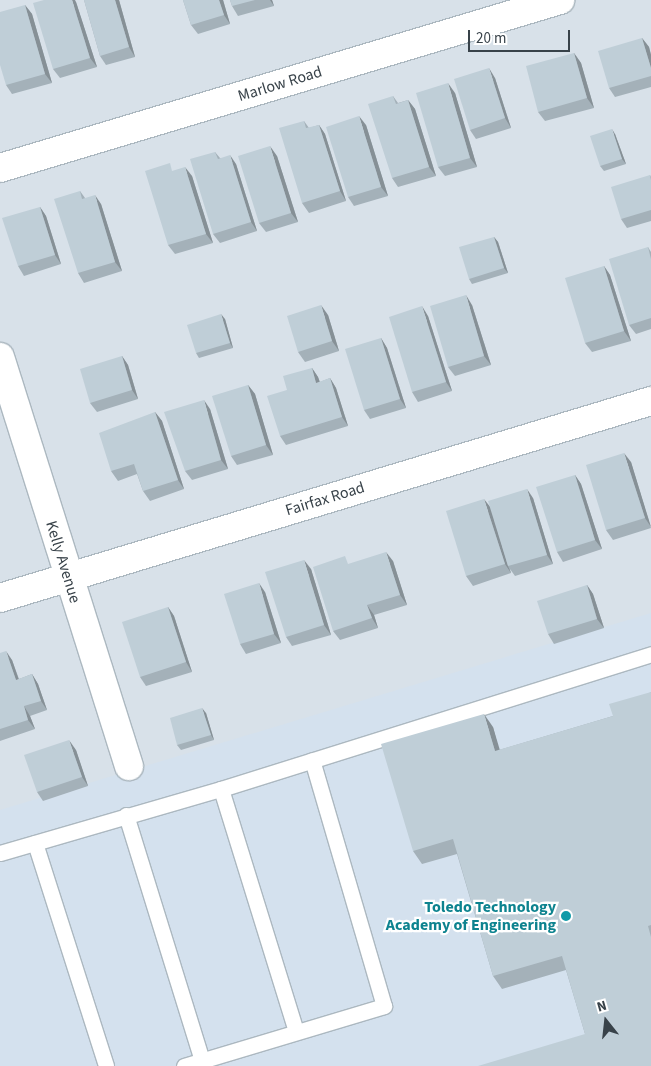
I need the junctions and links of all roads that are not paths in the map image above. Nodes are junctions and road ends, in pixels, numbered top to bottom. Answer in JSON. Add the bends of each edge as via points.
{"nodes":[{"id":1,"x":560,"y":0,"type":"edge"},
{"id":2,"x":0,"y":168,"type":"edge"},
{"id":3,"x":0,"y":357,"type":"edge"},
{"id":4,"x":651,"y":401,"type":"edge"},
{"id":5,"x":68,"y":577,"type":"junction"},
{"id":6,"x":0,"y":598,"type":"edge"},
{"id":7,"x":651,"y":654,"type":"edge"},
{"id":8,"x":312,"y":760,"type":"junction"},
{"id":9,"x":129,"y":766,"type":"dead end"},
{"id":10,"x":221,"y":789,"type":"junction"},
{"id":11,"x":126,"y":815,"type":"junction"},
{"id":12,"x":35,"y":843,"type":"junction"},
{"id":13,"x":0,"y":853,"type":"edge"},
{"id":14,"x":296,"y":1031,"type":"junction"},
{"id":15,"x":202,"y":1060,"type":"junction"},
{"id":16,"x":106,"y":1066,"type":"edge"},
{"id":17,"x":184,"y":1066,"type":"edge"}],
"edges":[{"from":1,"to":2,"type":"street","name":"Marlow Road"},
{"from":3,"to":5,"type":"street","name":"Kelly Avenue"},
{"from":4,"to":5,"type":"street","name":"Fairfax Road"},
{"from":5,"to":6,"type":"street","name":"Fairfax Road"},
{"from":5,"to":9,"type":"street","name":"Kelly Avenue"},
{"from":7,"to":8,"type":"lane"},
{"from":8,"to":10,"type":"lane"},
{"from":8,"to":14,"type":"lane","via":[[384,1006]]},
{"from":10,"to":11,"type":"lane"},
{"from":10,"to":14,"type":"lane"},
{"from":11,"to":12,"type":"lane"},
{"from":11,"to":15,"type":"lane"},
{"from":12,"to":13,"type":"lane"},
{"from":12,"to":16,"type":"lane"},
{"from":14,"to":15,"type":"lane"},
{"from":15,"to":17,"type":"lane"}]}
